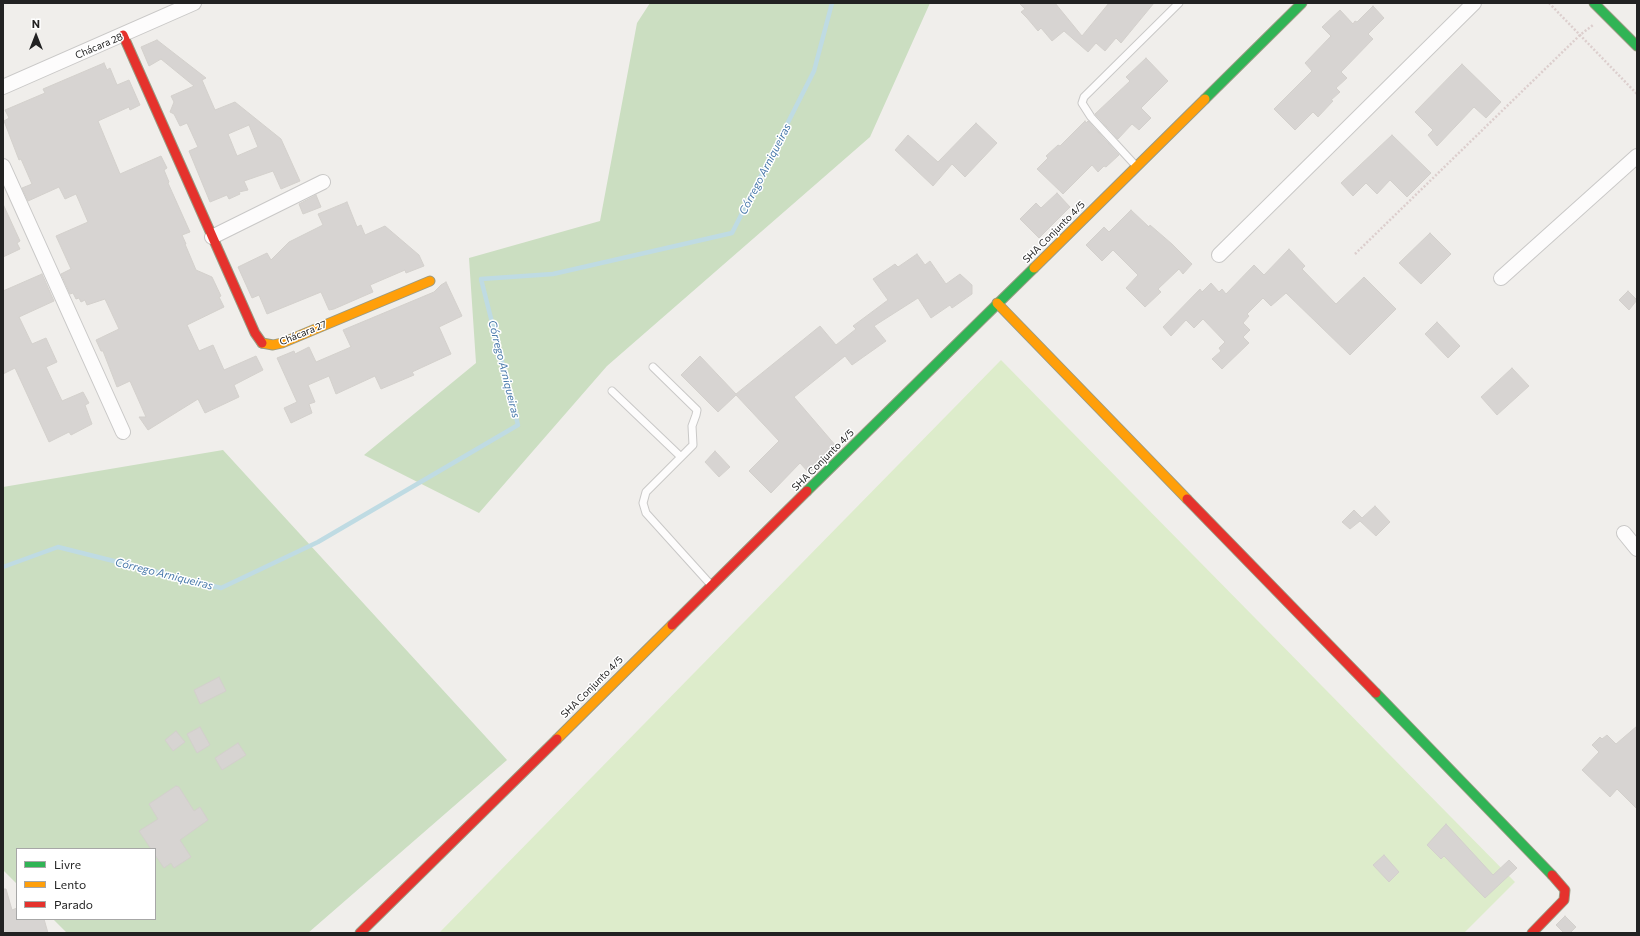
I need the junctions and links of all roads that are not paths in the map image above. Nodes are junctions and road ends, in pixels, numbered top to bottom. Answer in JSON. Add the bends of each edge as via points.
{"nodes":[{"id":1,"x":194,"y":3,"type":"edge"},
{"id":2,"x":1179,"y":3,"type":"edge"},
{"id":3,"x":1302,"y":3,"type":"edge"},
{"id":4,"x":1474,"y":3,"type":"edge"},
{"id":5,"x":1594,"y":3,"type":"edge"},
{"id":6,"x":123,"y":35,"type":"junction"},
{"id":7,"x":1637,"y":46,"type":"edge"},
{"id":8,"x":3,"y":87,"type":"edge"},
{"id":9,"x":1637,"y":156,"type":"edge"},
{"id":10,"x":3,"y":166,"type":"edge"},
{"id":11,"x":1136,"y":166,"type":"junction"},
{"id":12,"x":324,"y":182,"type":"dead end"},
{"id":13,"x":212,"y":237,"type":"junction"},
{"id":14,"x":1219,"y":255,"type":"dead end"},
{"id":15,"x":1501,"y":278,"type":"dead end"},
{"id":16,"x":430,"y":281,"type":"dead end"},
{"id":17,"x":997,"y":303,"type":"junction"},
{"id":18,"x":653,"y":367,"type":"dead end"},
{"id":19,"x":612,"y":390,"type":"dead end"},
{"id":20,"x":123,"y":432,"type":"dead end"},
{"id":21,"x":681,"y":457,"type":"junction"},
{"id":22,"x":1624,"y":533,"type":"dead end"},
{"id":23,"x":1637,"y":549,"type":"edge"},
{"id":24,"x":712,"y":585,"type":"junction"},
{"id":25,"x":360,"y":933,"type":"edge"},
{"id":26,"x":1532,"y":933,"type":"edge"}],
"edges":[{"from":1,"to":6,"type":"street","name":"Chácara 28"},
{"from":2,"to":11,"type":"lane","via":[[1084,97],[1082,103],[1091,117]]},
{"from":3,"to":11,"type":"street","name":"SHA Conjunto 4/5"},
{"from":4,"to":14,"type":"street"},
{"from":5,"to":7,"type":"street"},
{"from":6,"to":8,"type":"street","name":"Chácara 28"},
{"from":6,"to":13,"type":"street","name":"Chácara 27"},
{"from":9,"to":15,"type":"street"},
{"from":10,"to":20,"type":"street"},
{"from":11,"to":17,"type":"street","name":"SHA Conjunto 4/5"},
{"from":12,"to":13,"type":"street"},
{"from":13,"to":16,"type":"street","name":"Chácara 27","via":[[255,333],[262,343],[266,344],[282,342]]},
{"from":17,"to":24,"type":"street","name":"SHA Conjunto 4/5"},
{"from":17,"to":26,"type":"street","via":[[1562,885],[1565,890],[1564,900]]},
{"from":18,"to":21,"type":"lane","via":[[697,410],[692,426],[693,445]]},
{"from":19,"to":21,"type":"lane"},
{"from":21,"to":24,"type":"lane","via":[[646,492],[643,503],[646,513]]},
{"from":22,"to":23,"type":"street"},
{"from":24,"to":25,"type":"street","name":"SHA Conjunto 4/5"}]}
